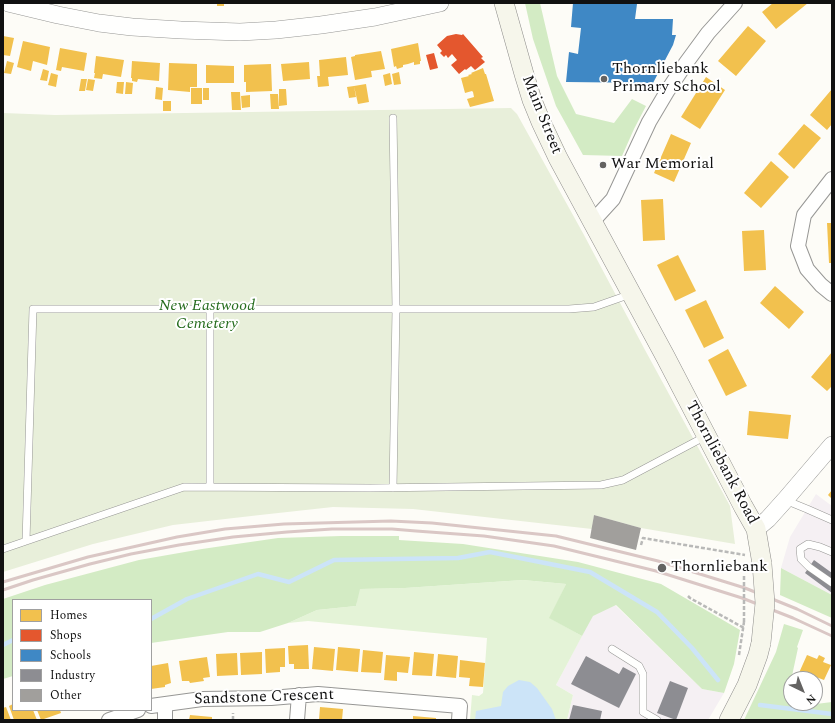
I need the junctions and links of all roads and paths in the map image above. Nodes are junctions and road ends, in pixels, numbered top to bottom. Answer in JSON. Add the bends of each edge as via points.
{"nodes":[{"id":1,"x":8,"y":3,"type":"edge"},
{"id":2,"x":440,"y":3,"type":"edge"},
{"id":3,"x":504,"y":3,"type":"edge"},
{"id":4,"x":735,"y":3,"type":"edge"},
{"id":5,"x":60,"y":9,"type":"edge"},
{"id":6,"x":393,"y":118,"type":"dead end"},
{"id":7,"x":832,"y":179,"type":"edge"},
{"id":8,"x":592,"y":222,"type":"junction"},
{"id":9,"x":631,"y":293,"type":"junction"},
{"id":10,"x":832,"y":294,"type":"edge"},
{"id":11,"x":210,"y":309,"type":"junction"},
{"id":12,"x":396,"y":309,"type":"junction"},
{"id":13,"x":706,"y":436,"type":"junction"},
{"id":14,"x":832,"y":445,"type":"edge"},
{"id":15,"x":210,"y":488,"type":"junction"},
{"id":16,"x":393,"y":488,"type":"junction"},
{"id":17,"x":785,"y":500,"type":"junction"},
{"id":18,"x":832,"y":520,"type":"edge"},
{"id":19,"x":756,"y":528,"type":"junction"},
{"id":20,"x":26,"y":541,"type":"junction"},
{"id":21,"x":641,"y":545,"type":"dead end"},
{"id":22,"x":3,"y":549,"type":"edge"},
{"id":23,"x":832,"y":552,"type":"edge"},
{"id":24,"x":745,"y":555,"type":"dead end"},
{"id":25,"x":744,"y":573,"type":"dead end"},
{"id":26,"x":832,"y":583,"type":"edge"},
{"id":27,"x":688,"y":596,"type":"dead end"},
{"id":28,"x":744,"y":622,"type":"dead end"},
{"id":29,"x":744,"y":628,"type":"dead end"},
{"id":30,"x":612,"y":649,"type":"dead end"},
{"id":31,"x":299,"y":695,"type":"junction"},
{"id":32,"x":165,"y":704,"type":"junction"},
{"id":33,"x":152,"y":706,"type":"edge"},
{"id":34,"x":135,"y":711,"type":"edge"},
{"id":35,"x":109,"y":720,"type":"edge"},
{"id":36,"x":166,"y":720,"type":"edge"},
{"id":37,"x":297,"y":720,"type":"edge"},
{"id":38,"x":459,"y":720,"type":"edge"},
{"id":39,"x":657,"y":720,"type":"edge"},
{"id":40,"x":729,"y":720,"type":"edge"}],
"edges":[{"from":1,"to":5,"type":"street"},
{"from":2,"to":5,"type":"street","via":[[321,25],[240,32],[99,23]]},
{"from":3,"to":8,"type":"main road","name":"Main Street","via":[[532,100],[558,158]]},
{"from":4,"to":8,"type":"street","via":[[708,33],[668,90],[649,122],[613,199]]},
{"from":6,"to":12,"type":"lane"},
{"from":7,"to":10,"type":"street","via":[[804,215],[798,246],[807,269]]},
{"from":8,"to":9,"type":"main road","name":"Thornliebank Road"},
{"from":9,"to":12,"type":"lane","via":[[594,307],[569,309]]},
{"from":9,"to":13,"type":"main road","name":"Thornliebank Road"},
{"from":11,"to":12,"type":"lane"},
{"from":11,"to":15,"type":"lane"},
{"from":11,"to":20,"type":"lane","via":[[33,309]]},
{"from":12,"to":16,"type":"lane"},
{"from":13,"to":16,"type":"lane","via":[[623,480],[601,485]]},
{"from":13,"to":19,"type":"main road","name":"Thornliebank Road"},
{"from":14,"to":17,"type":"street"},
{"from":15,"to":16,"type":"lane"},
{"from":15,"to":20,"type":"lane","via":[[184,488]]},
{"from":17,"to":18,"type":"lane"},
{"from":17,"to":19,"type":"street"},
{"from":19,"to":40,"type":"main road","name":"Thornliebank Road","bridge":true,"via":[[765,602],[761,643],[747,685]]},
{"from":20,"to":22,"type":"lane"},
{"from":21,"to":24,"type":"path","via":[[643,538]]},
{"from":23,"to":26,"type":"lane","via":[[808,544],[800,548],[801,559]]},
{"from":25,"to":28,"type":"path","bridge":true},
{"from":27,"to":29,"type":"path"},
{"from":30,"to":39,"type":"lane","via":[[639,666],[643,674],[643,712]]},
{"from":31,"to":32,"type":"street","name":"Sandstone Crescent","via":[[202,699]]},
{"from":31,"to":37,"type":"street"},
{"from":31,"to":38,"type":"street","name":"Sandstone Crescent","via":[[318,694],[460,706]]},
{"from":32,"to":33,"type":"street","name":"Sandstone Crescent"},
{"from":32,"to":36,"type":"street"},
{"from":34,"to":35,"type":"street"}]}
